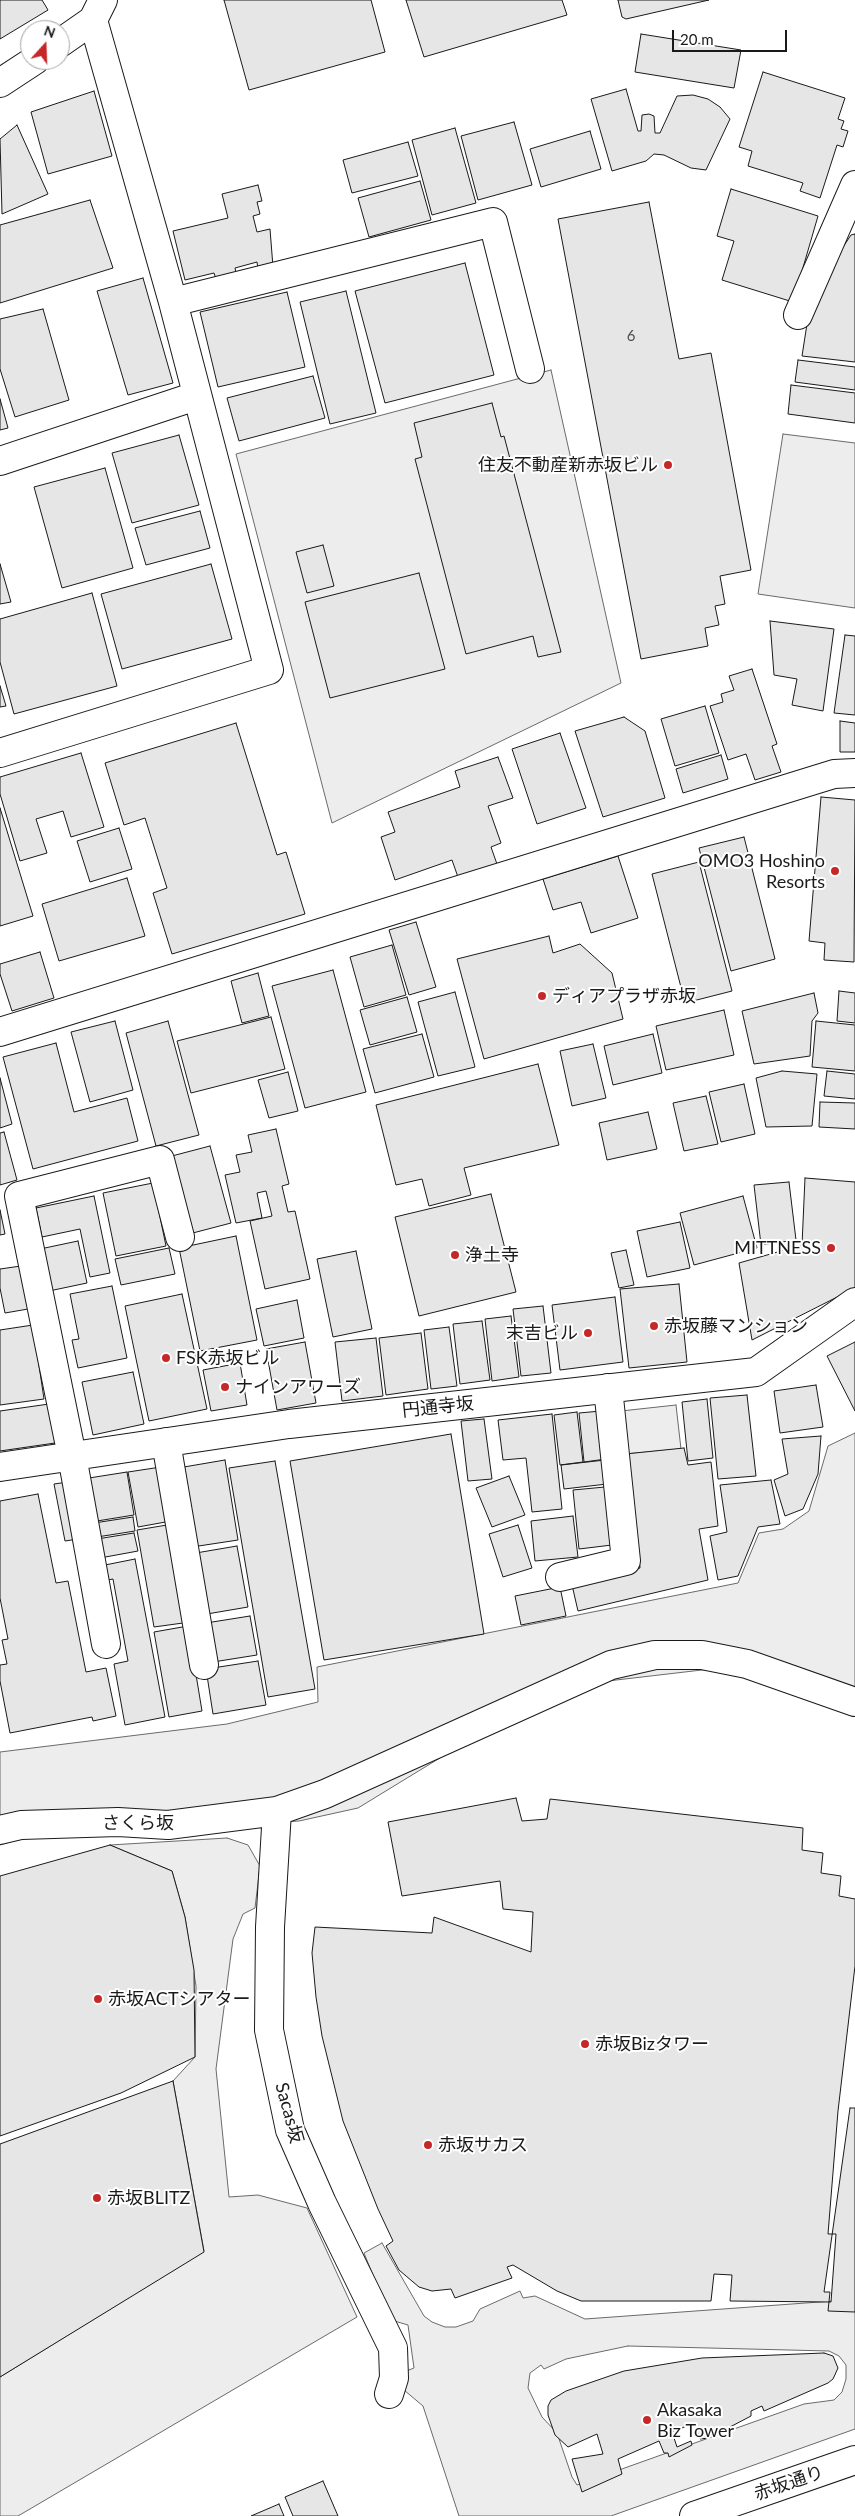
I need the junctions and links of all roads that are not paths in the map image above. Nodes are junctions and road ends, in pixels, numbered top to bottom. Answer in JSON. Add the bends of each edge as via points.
{"nodes":[{"id":1,"x":98,"y":10,"type":"edge"},
{"id":2,"x":70,"y":34,"type":"edge"},
{"id":3,"x":20,"y":70,"type":"edge"},
{"id":4,"x":0,"y":84,"type":"edge"},
{"id":5,"x":855,"y":185,"type":"edge"},
{"id":6,"x":173,"y":302,"type":"junction"},
{"id":7,"x":798,"y":315,"type":"dead end"},
{"id":8,"x":530,"y":369,"type":"dead end"},
{"id":9,"x":196,"y":396,"type":"junction"},
{"id":10,"x":0,"y":461,"type":"edge"},
{"id":11,"x":0,"y":753,"type":"edge"},
{"id":12,"x":855,"y":773,"type":"edge"},
{"id":13,"x":0,"y":1032,"type":"edge"},
{"id":14,"x":180,"y":1237,"type":"dead end"},
{"id":15,"x":855,"y":1302,"type":"edge"},
{"id":16,"x":608,"y":1388,"type":"junction"},
{"id":17,"x":166,"y":1442,"type":"junction"},
{"id":18,"x":72,"y":1456,"type":"junction"},
{"id":19,"x":0,"y":1466,"type":"edge"},
{"id":20,"x":560,"y":1577,"type":"dead end"},
{"id":21,"x":106,"y":1644,"type":"dead end"},
{"id":22,"x":204,"y":1665,"type":"dead end"},
{"id":23,"x":855,"y":1702,"type":"edge"},
{"id":24,"x":277,"y":1811,"type":"junction"},
{"id":25,"x":0,"y":1830,"type":"edge"},
{"id":26,"x":389,"y":2394,"type":"dead end"},
{"id":27,"x":855,"y":2460,"type":"edge"},
{"id":28,"x":694,"y":2516,"type":"edge"}],
"edges":[{"from":1,"to":2,"type":"street"},
{"from":1,"to":6,"type":"street"},
{"from":3,"to":4,"type":"street"},
{"from":5,"to":7,"type":"street"},
{"from":6,"to":8,"type":"street","via":[[494,222]]},
{"from":6,"to":9,"type":"street"},
{"from":9,"to":10,"type":"street"},
{"from":9,"to":11,"type":"street","via":[[268,670]]},
{"from":12,"to":13,"type":"street","via":[[834,774]]},
{"from":14,"to":18,"type":"street","via":[[160,1160],[19,1196]]},
{"from":15,"to":16,"type":"street","name":"円通寺坂","via":[[756,1372]]},
{"from":16,"to":17,"type":"street","name":"円通寺坂","via":[[289,1424]]},
{"from":16,"to":20,"type":"street","via":[[626,1561]]},
{"from":17,"to":18,"type":"street","name":"円通寺坂"},
{"from":17,"to":22,"type":"street"},
{"from":18,"to":19,"type":"street","name":"円通寺坂"},
{"from":18,"to":21,"type":"street"},
{"from":23,"to":24,"type":"street","name":"さくら坂","via":[[747,1664],[702,1655],[655,1655],[611,1664],[325,1794]]},
{"from":24,"to":25,"type":"street","name":"さくら坂","via":[[168,1825],[118,1822],[21,1825]]},
{"from":24,"to":26,"type":"street","name":"Sacas坂","via":[[270,1926],[269,2030],[290,2130],[393,2348],[394,2378]]},
{"from":27,"to":28,"type":"street","name":"赤坂通り"}]}
